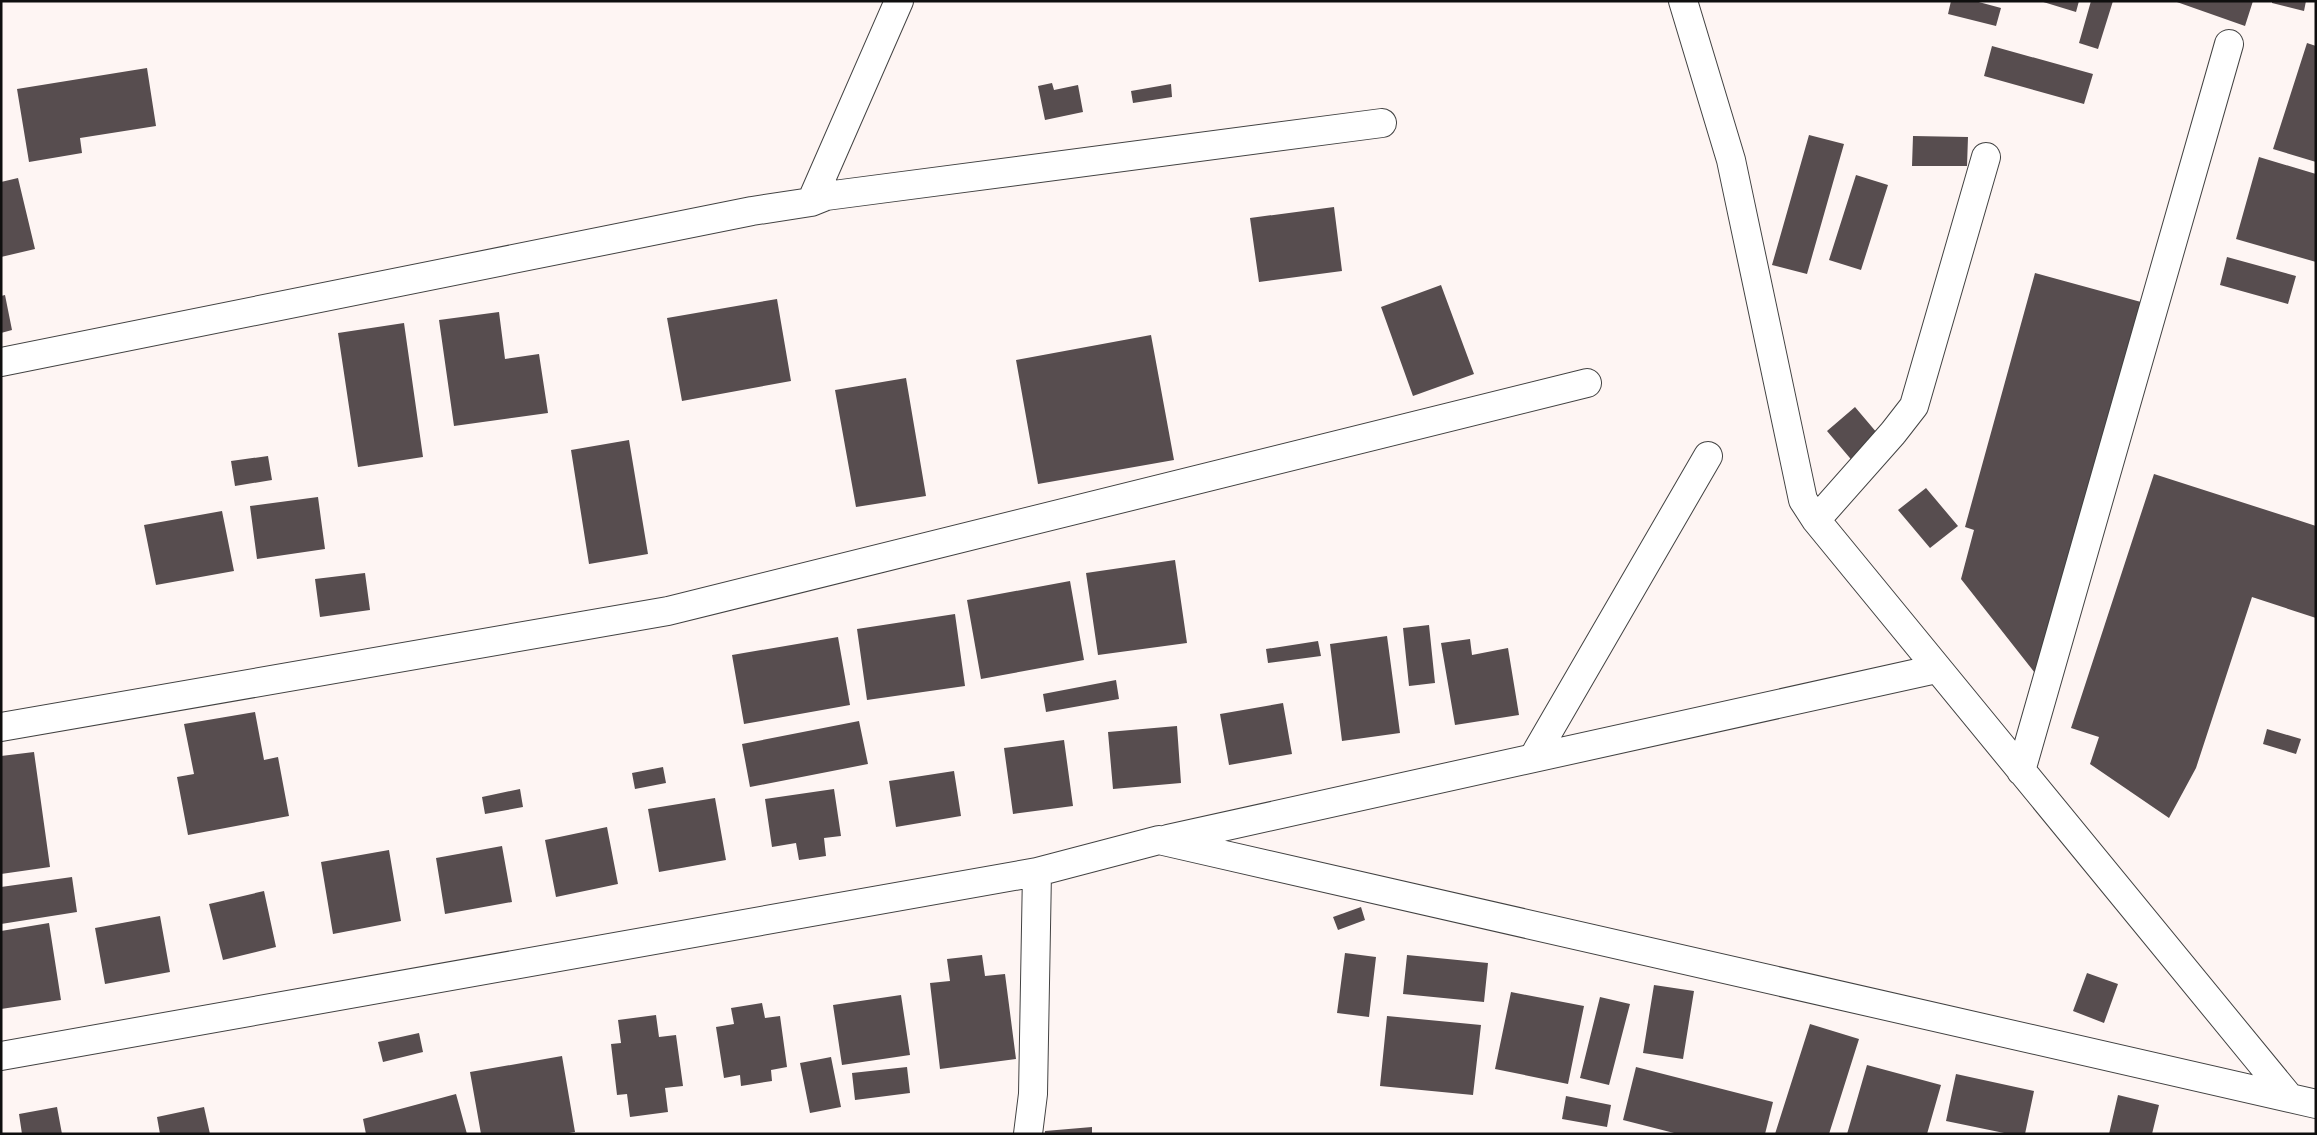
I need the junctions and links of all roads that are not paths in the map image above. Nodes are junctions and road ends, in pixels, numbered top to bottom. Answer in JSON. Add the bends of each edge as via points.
{"nodes":[{"id":1,"x":899,"y":1,"type":"edge"},
{"id":2,"x":1683,"y":1,"type":"edge"},
{"id":3,"x":2229,"y":44,"type":"dead end"},
{"id":4,"x":1382,"y":123,"type":"dead end"},
{"id":5,"x":1986,"y":157,"type":"dead end"},
{"id":6,"x":810,"y":202,"type":"junction"},
{"id":7,"x":1,"y":362,"type":"edge"},
{"id":8,"x":1587,"y":383,"type":"dead end"},
{"id":9,"x":1708,"y":456,"type":"dead end"},
{"id":10,"x":1816,"y":520,"type":"junction"},
{"id":11,"x":1936,"y":669,"type":"junction"},
{"id":12,"x":1,"y":727,"type":"edge"},
{"id":13,"x":1533,"y":758,"type":"junction"},
{"id":14,"x":2020,"y":771,"type":"junction"},
{"id":15,"x":1160,"y":840,"type":"junction"},
{"id":16,"x":1037,"y":872,"type":"junction"},
{"id":17,"x":1,"y":1056,"type":"edge"},
{"id":18,"x":2288,"y":1097,"type":"junction"},
{"id":19,"x":2316,"y":1104,"type":"edge"},
{"id":20,"x":1028,"y":1134,"type":"edge"}],
"edges":[{"from":1,"to":6,"type":"street"},
{"from":2,"to":10,"type":"street","via":[[1731,160],[1803,500]]},
{"from":3,"to":14,"type":"street"},
{"from":4,"to":6,"type":"street","via":[[826,196]]},
{"from":5,"to":10,"type":"street","via":[[1914,406]]},
{"from":6,"to":7,"type":"street"},
{"from":8,"to":12,"type":"street","via":[[668,611]]},
{"from":9,"to":13,"type":"street"},
{"from":10,"to":11,"type":"street"},
{"from":11,"to":13,"type":"street"},
{"from":11,"to":14,"type":"street"},
{"from":13,"to":15,"type":"street"},
{"from":14,"to":18,"type":"street"},
{"from":15,"to":16,"type":"street"},
{"from":15,"to":18,"type":"street"},
{"from":16,"to":17,"type":"street"},
{"from":16,"to":20,"type":"street","via":[[1033,1094]]},
{"from":18,"to":19,"type":"street"}]}
